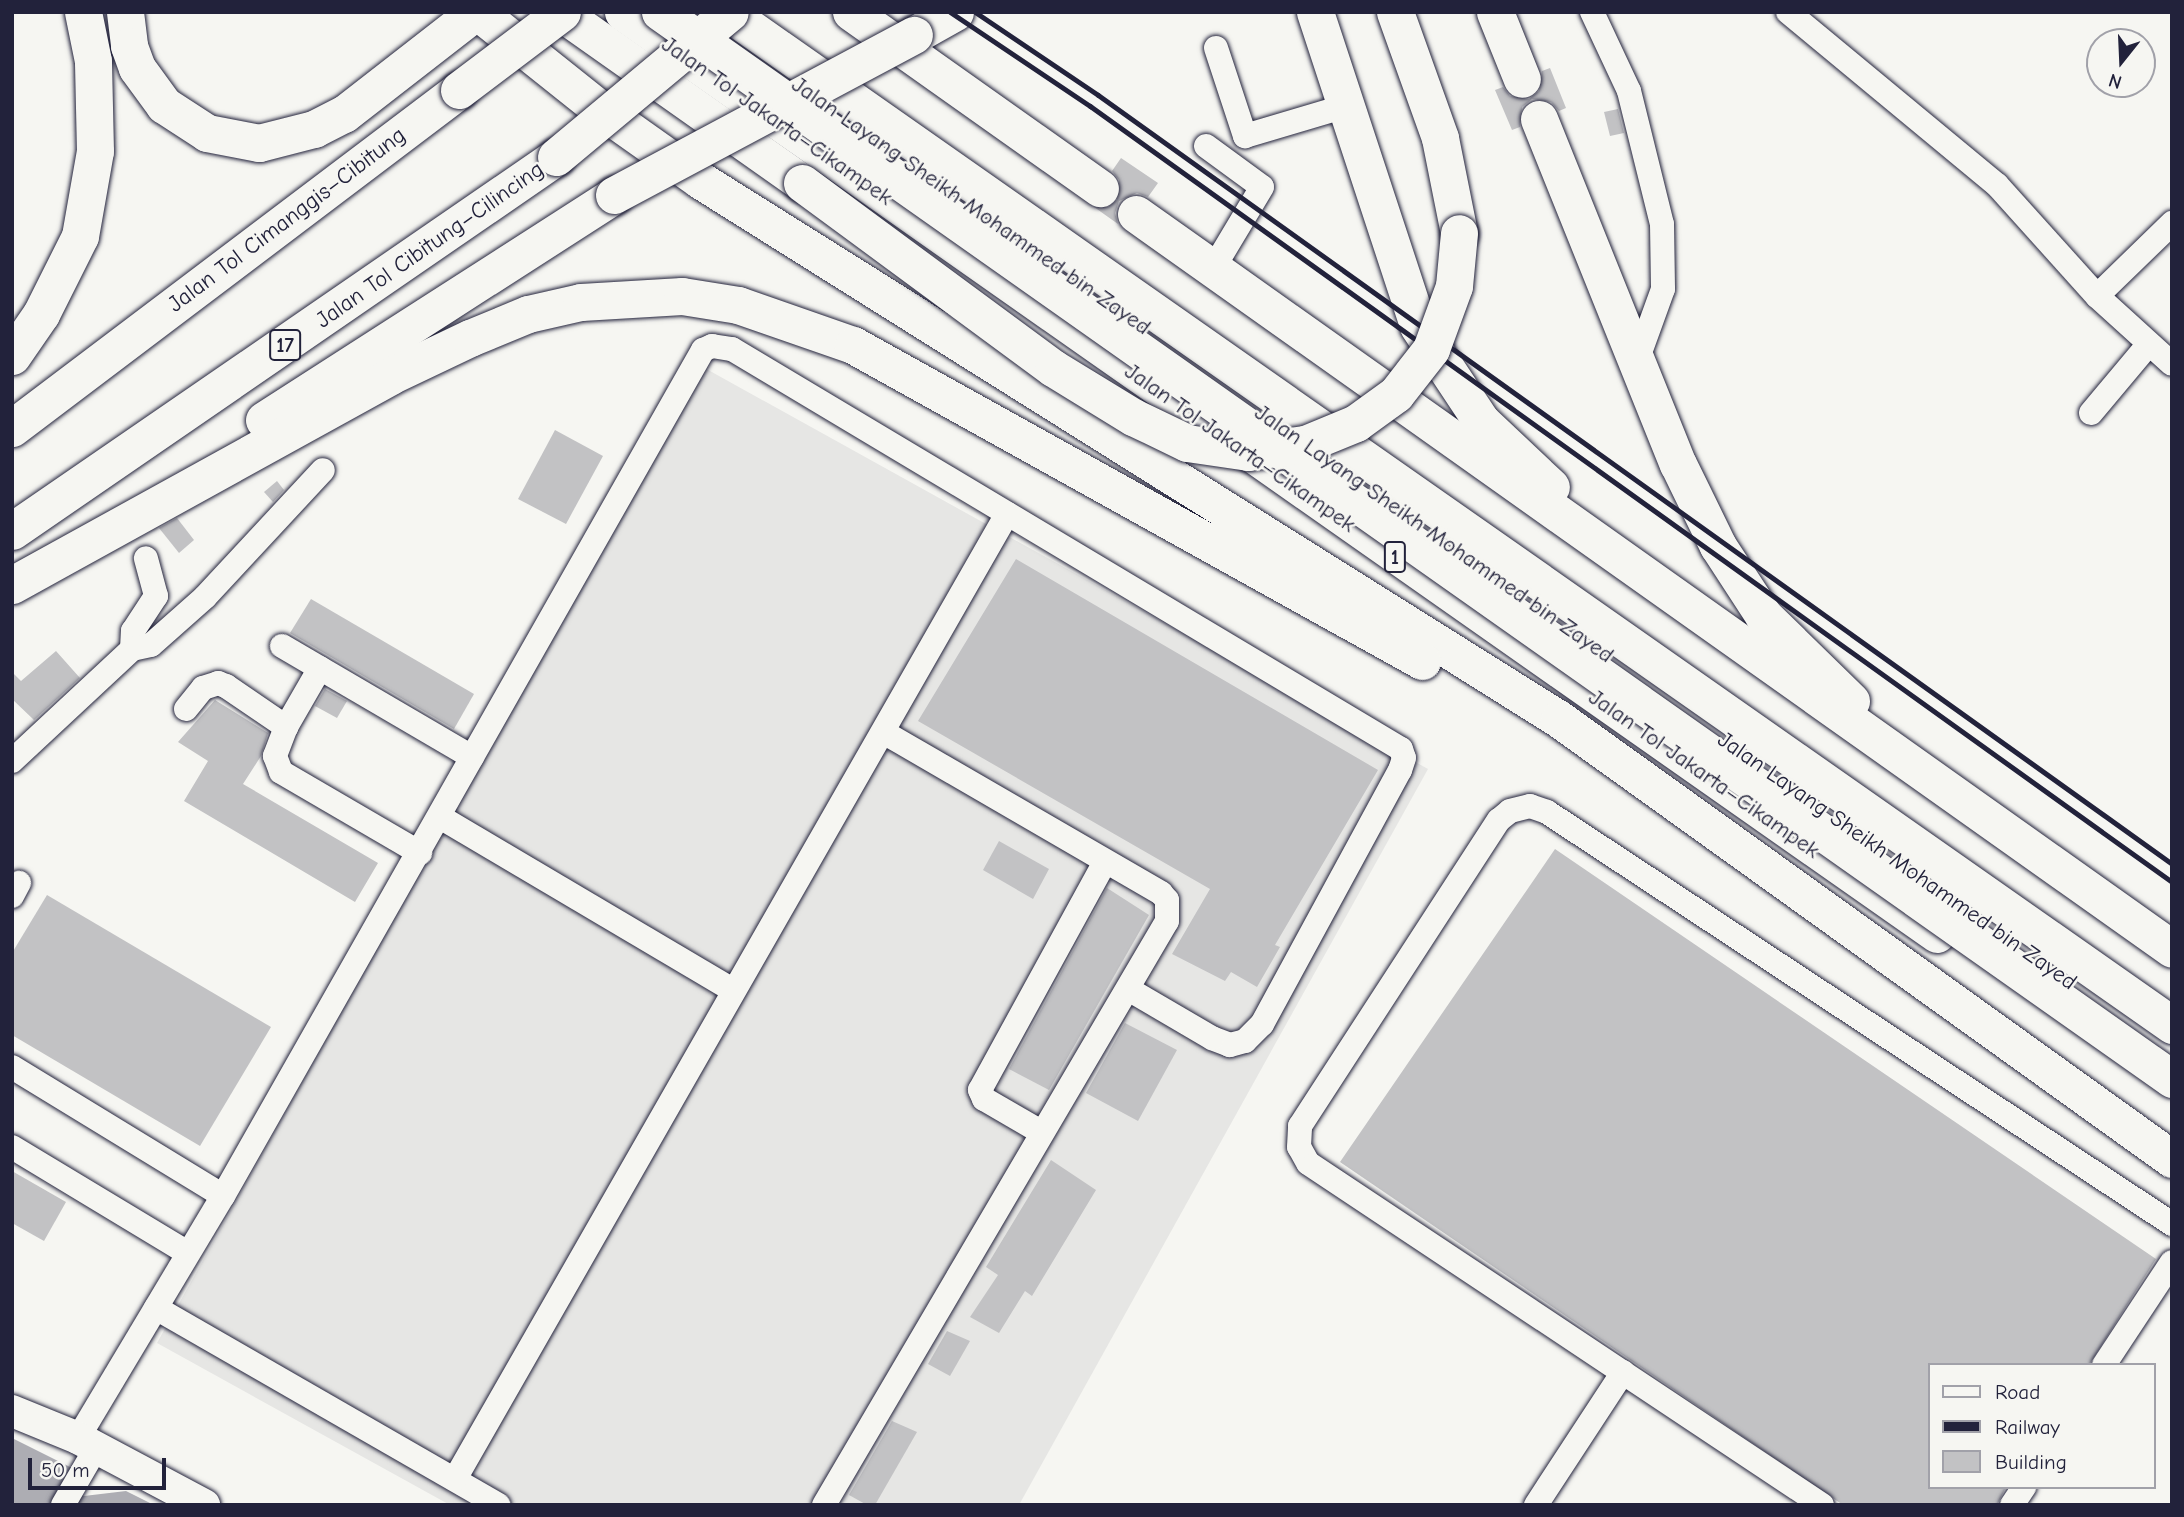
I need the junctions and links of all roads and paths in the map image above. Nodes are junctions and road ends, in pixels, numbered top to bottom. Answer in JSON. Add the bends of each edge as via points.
{"nodes":[{"id":1,"x":71,"y":12,"type":"edge"},
{"id":2,"x":83,"y":12,"type":"edge"},
{"id":3,"x":125,"y":12,"type":"edge"},
{"id":4,"x":476,"y":12,"type":"edge"},
{"id":5,"x":561,"y":12,"type":"edge"},
{"id":6,"x":623,"y":12,"type":"edge"},
{"id":7,"x":660,"y":12,"type":"edge"},
{"id":8,"x":696,"y":12,"type":"edge"},
{"id":9,"x":729,"y":12,"type":"edge"},
{"id":10,"x":851,"y":12,"type":"edge"},
{"id":11,"x":955,"y":12,"type":"edge"},
{"id":12,"x":1315,"y":12,"type":"edge"},
{"id":13,"x":1395,"y":12,"type":"edge"},
{"id":14,"x":1495,"y":12,"type":"edge"},
{"id":15,"x":1592,"y":12,"type":"edge"},
{"id":16,"x":1788,"y":12,"type":"edge"},
{"id":17,"x":1216,"y":48,"type":"dead end"},
{"id":18,"x":93,"y":61,"type":"junction"},
{"id":19,"x":1522,"y":79,"type":"dead end"},
{"id":20,"x":1342,"y":107,"type":"junction"},
{"id":21,"x":1539,"y":119,"type":"dead end"},
{"id":22,"x":1206,"y":146,"type":"dead end"},
{"id":23,"x":1100,"y":188,"type":"dead end"},
{"id":24,"x":1136,"y":214,"type":"dead end"},
{"id":25,"x":2172,"y":223,"type":"edge"},
{"id":26,"x":1213,"y":269,"type":"junction"},
{"id":27,"x":2097,"y":296,"type":"junction"},
{"id":28,"x":2164,"y":354,"type":"edge"},
{"id":29,"x":12,"y":356,"type":"edge"},
{"id":30,"x":1637,"y":360,"type":"junction"},
{"id":31,"x":2091,"y":413,"type":"dead end"},
{"id":32,"x":12,"y":428,"type":"edge"},
{"id":33,"x":323,"y":470,"type":"dead end"},
{"id":34,"x":1007,"y":514,"type":"junction"},
{"id":35,"x":12,"y":531,"type":"edge"},
{"id":36,"x":146,"y":558,"type":"dead end"},
{"id":37,"x":1654,"y":583,"type":"junction"},
{"id":38,"x":12,"y":584,"type":"edge"},
{"id":39,"x":282,"y":646,"type":"dead end"},
{"id":40,"x":132,"y":649,"type":"junction"},
{"id":41,"x":320,"y":668,"type":"junction"},
{"id":42,"x":186,"y":709,"type":"dead end"},
{"id":43,"x":286,"y":727,"type":"junction"},
{"id":44,"x":883,"y":732,"type":"junction"},
{"id":45,"x":472,"y":757,"type":"junction"},
{"id":46,"x":12,"y":761,"type":"edge"},
{"id":47,"x":1932,"y":780,"type":"junction"},
{"id":48,"x":440,"y":817,"type":"junction"},
{"id":49,"x":420,"y":853,"type":"junction"},
{"id":50,"x":1105,"y":862,"type":"junction"},
{"id":51,"x":1773,"y":874,"type":"junction"},
{"id":52,"x":2172,"y":948,"type":"edge"},
{"id":53,"x":1128,"y":989,"type":"junction"},
{"id":54,"x":733,"y":990,"type":"junction"},
{"id":55,"x":2172,"y":1025,"type":"edge"},
{"id":56,"x":2172,"y":1055,"type":"edge"},
{"id":57,"x":15,"y":1074,"type":"edge"},
{"id":58,"x":2172,"y":1079,"type":"edge"},
{"id":59,"x":2172,"y":1094,"type":"edge"},
{"id":60,"x":1041,"y":1132,"type":"junction"},
{"id":61,"x":12,"y":1147,"type":"edge"},
{"id":62,"x":2172,"y":1159,"type":"edge"},
{"id":63,"x":223,"y":1196,"type":"junction"},
{"id":64,"x":2172,"y":1224,"type":"edge"},
{"id":65,"x":188,"y":1253,"type":"junction"},
{"id":66,"x":2172,"y":1262,"type":"edge"},
{"id":67,"x":156,"y":1308,"type":"junction"},
{"id":68,"x":2105,"y":1363,"type":"edge"},
{"id":69,"x":1623,"y":1371,"type":"junction"},
{"id":70,"x":12,"y":1411,"type":"edge"},
{"id":71,"x":87,"y":1443,"type":"junction"},
{"id":72,"x":455,"y":1479,"type":"junction"},
{"id":73,"x":2023,"y":1489,"type":"edge"},
{"id":74,"x":68,"y":1495,"type":"edge"},
{"id":75,"x":204,"y":1505,"type":"edge"},
{"id":76,"x":498,"y":1505,"type":"edge"},
{"id":77,"x":824,"y":1505,"type":"edge"},
{"id":78,"x":1536,"y":1505,"type":"edge"},
{"id":79,"x":1822,"y":1505,"type":"edge"},
{"id":80,"x":2012,"y":1505,"type":"edge"}],
"edges":[{"from":1,"to":18,"type":"highway"},
{"from":2,"to":18,"type":"highway"},
{"from":3,"to":4,"type":"highway","via":[[129,46],[149,88],[185,121],[233,141],[272,141],[314,129],[372,95]]},
{"from":4,"to":51,"type":"highway","via":[[700,180],[1559,719]]},
{"from":5,"to":13,"type":"highway","bridge":true,"via":[[1053,368],[1133,417],[1187,443],[1248,452],[1306,444],[1356,423],[1396,394],[1431,348],[1454,286],[1459,233],[1440,138]]},
{"from":5,"to":32,"type":"highway","name":"Jalan Tol Cimanggis–Cibitung","bridge":true},
{"from":6,"to":59,"type":"highway","name":"Jalan Tol Jakarta–Cikampek","number":"1","via":[[1784,831]]},
{"from":7,"to":58,"type":"highway","name":"Jalan Layang Sheikh Mohammed bin Zayed","number":"1","bridge":true},
{"from":8,"to":56,"type":"highway","name":"Jalan Layang Sheikh Mohammed bin Zayed","number":"1","bridge":true},
{"from":9,"to":35,"type":"highway","name":"Jalan Tol Cibitung–Cilincing","number":"17","bridge":true,"via":[[556,157]]},
{"from":9,"to":55,"type":"highway"},
{"from":10,"to":23,"type":"highway"},
{"from":11,"to":38,"type":"highway","bridge":true,"via":[[614,195]]},
{"from":12,"to":20,"type":"highway"},
{"from":14,"to":19,"type":"highway"},
{"from":15,"to":30,"type":"street","via":[[1629,91],[1662,224],[1663,289]]},
{"from":16,"to":27,"type":"street","via":[[1997,185]]},
{"from":17,"to":20,"type":"street","via":[[1245,136]]},
{"from":18,"to":29,"type":"highway","via":[[95,151],[80,236],[41,314]]},
{"from":20,"to":37,"type":"highway","via":[[1418,326],[1480,421]]},
{"from":21,"to":30,"type":"highway"},
{"from":22,"to":26,"type":"street","via":[[1262,187]]},
{"from":24,"to":26,"type":"highway"},
{"from":25,"to":27,"type":"street"},
{"from":26,"to":37,"type":"highway"},
{"from":27,"to":28,"type":"street"},
{"from":28,"to":31,"type":"street"},
{"from":30,"to":47,"type":"highway","via":[[1678,464],[1715,539],[1763,615]]},
{"from":33,"to":40,"type":"street","via":[[205,597],[151,645]]},
{"from":34,"to":44,"type":"street"},
{"from":34,"to":45,"type":"street","via":[[732,349],[712,346],[703,350]]},
{"from":34,"to":53,"type":"street","via":[[1392,740],[1404,758],[1262,1024],[1245,1041],[1230,1045],[1212,1038]]},
{"from":36,"to":40,"type":"street","via":[[156,596],[133,631]]},
{"from":37,"to":47,"type":"highway"},
{"from":38,"to":51,"type":"highway","via":[[390,376],[528,314],[627,297],[682,296],[738,305],[853,345],[944,392],[1523,718]]},
{"from":39,"to":41,"type":"street"},
{"from":40,"to":46,"type":"street"},
{"from":41,"to":43,"type":"street"},
{"from":41,"to":45,"type":"street"},
{"from":42,"to":43,"type":"street","via":[[203,688],[218,683]]},
{"from":43,"to":49,"type":"street","via":[[275,757],[281,772]]},
{"from":44,"to":50,"type":"street"},
{"from":44,"to":54,"type":"street"},
{"from":45,"to":48,"type":"street"},
{"from":47,"to":52,"type":"highway"},
{"from":48,"to":49,"type":"street"},
{"from":48,"to":54,"type":"street"},
{"from":49,"to":63,"type":"street"},
{"from":50,"to":53,"type":"street","via":[[1167,900],[1167,921]]},
{"from":50,"to":60,"type":"street","via":[[980,1090],[984,1099]]},
{"from":51,"to":62,"type":"highway"},
{"from":53,"to":60,"type":"street"},
{"from":54,"to":72,"type":"street"},
{"from":57,"to":63,"type":"street"},
{"from":60,"to":77,"type":"street"},
{"from":61,"to":65,"type":"street"},
{"from":63,"to":65,"type":"street"},
{"from":64,"to":69,"type":"street","via":[[1547,812],[1530,806],[1510,811],[1499,820],[1300,1126],[1299,1147],[1308,1163]]},
{"from":65,"to":67,"type":"street"},
{"from":66,"to":68,"type":"street"},
{"from":67,"to":71,"type":"street"},
{"from":67,"to":72,"type":"street"},
{"from":69,"to":78,"type":"street"},
{"from":69,"to":79,"type":"street"},
{"from":70,"to":71,"type":"main road"},
{"from":71,"to":74,"type":"street"},
{"from":71,"to":75,"type":"main road"},
{"from":72,"to":76,"type":"street"},
{"from":73,"to":80,"type":"street"}]}
